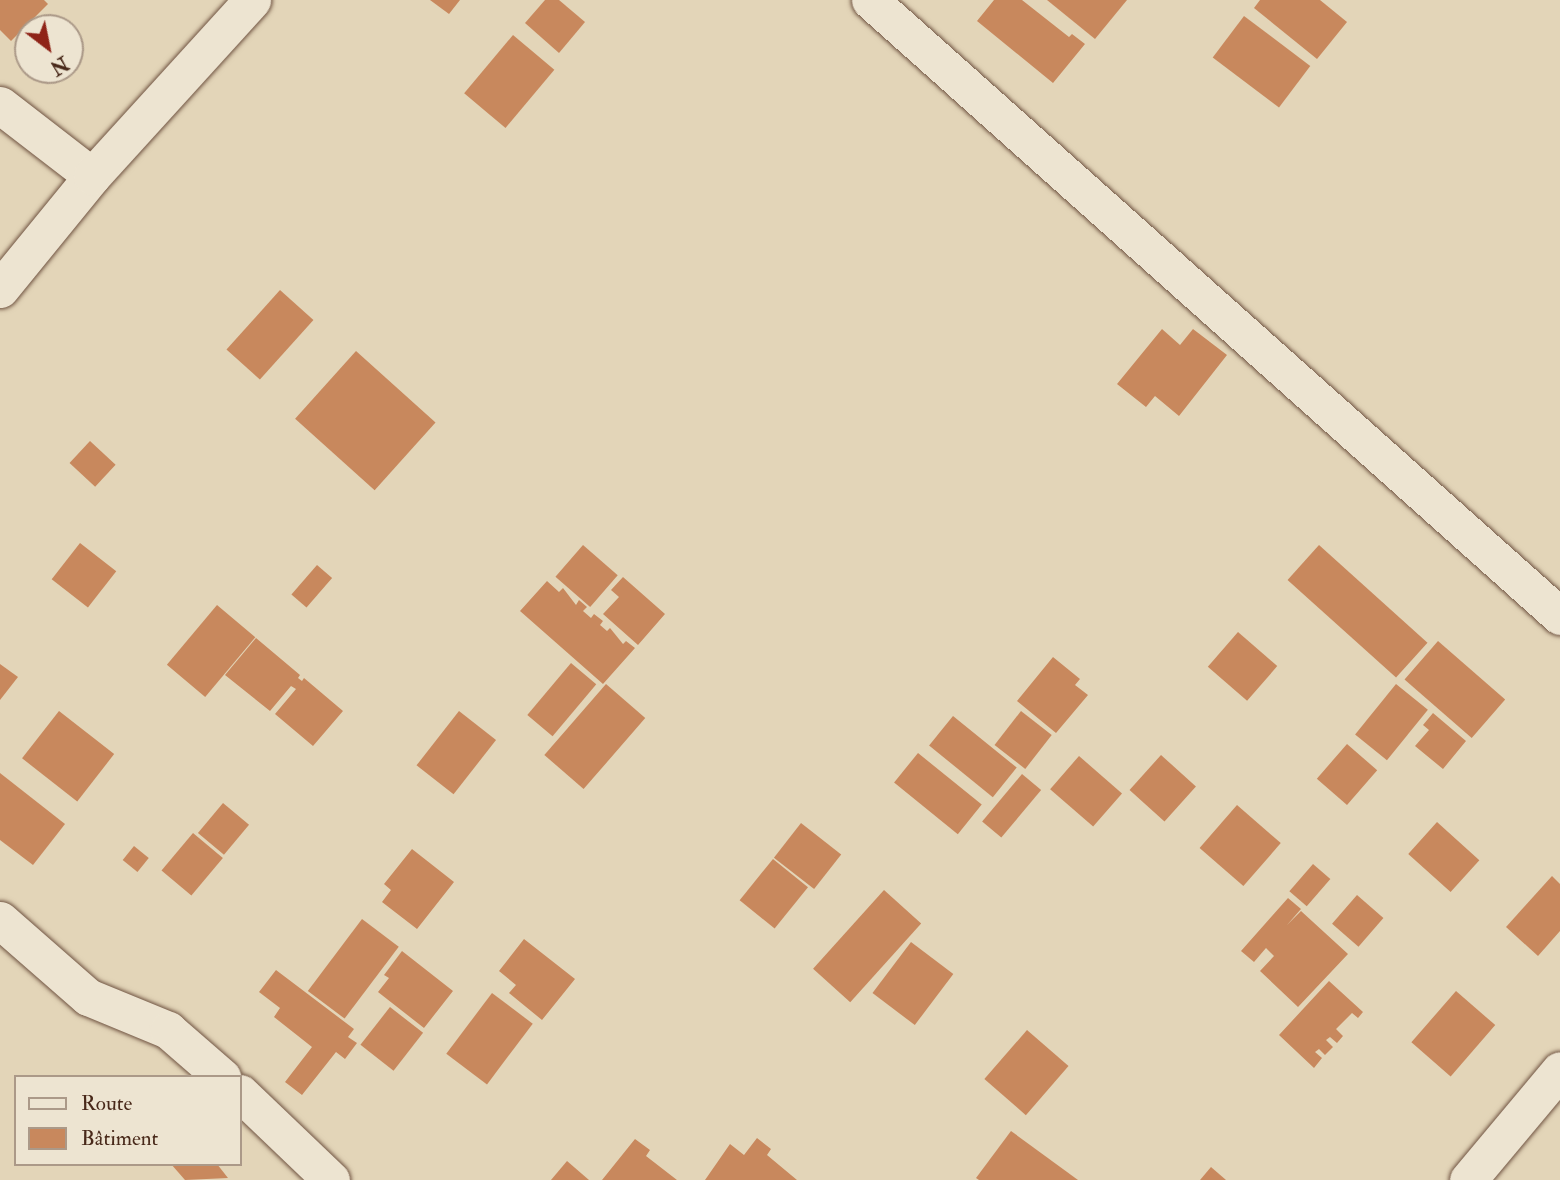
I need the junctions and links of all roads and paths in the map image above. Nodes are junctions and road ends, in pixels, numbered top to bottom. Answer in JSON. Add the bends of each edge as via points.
{"nodes":[{"id":1,"x":252,"y":0,"type":"edge"},
{"id":2,"x":870,"y":0,"type":"edge"},
{"id":3,"x":0,"y":105,"type":"edge"},
{"id":4,"x":92,"y":176,"type":"junction"},
{"id":5,"x":0,"y":289,"type":"edge"},
{"id":6,"x":1560,"y":616,"type":"edge"},
{"id":7,"x":0,"y":920,"type":"edge"},
{"id":8,"x":1560,"y":1070,"type":"edge"},
{"id":9,"x":220,"y":1075,"type":"edge"},
{"id":10,"x":242,"y":1095,"type":"edge"},
{"id":11,"x":331,"y":1180,"type":"edge"},
{"id":12,"x":1468,"y":1180,"type":"edge"}],
"edges":[{"from":1,"to":4,"type":"street"},
{"from":2,"to":6,"type":"street"},
{"from":3,"to":4,"type":"street"},
{"from":4,"to":5,"type":"street"},
{"from":7,"to":9,"type":"street","via":[[88,997],[168,1030]]},
{"from":8,"to":12,"type":"street"},
{"from":10,"to":11,"type":"street"}]}
